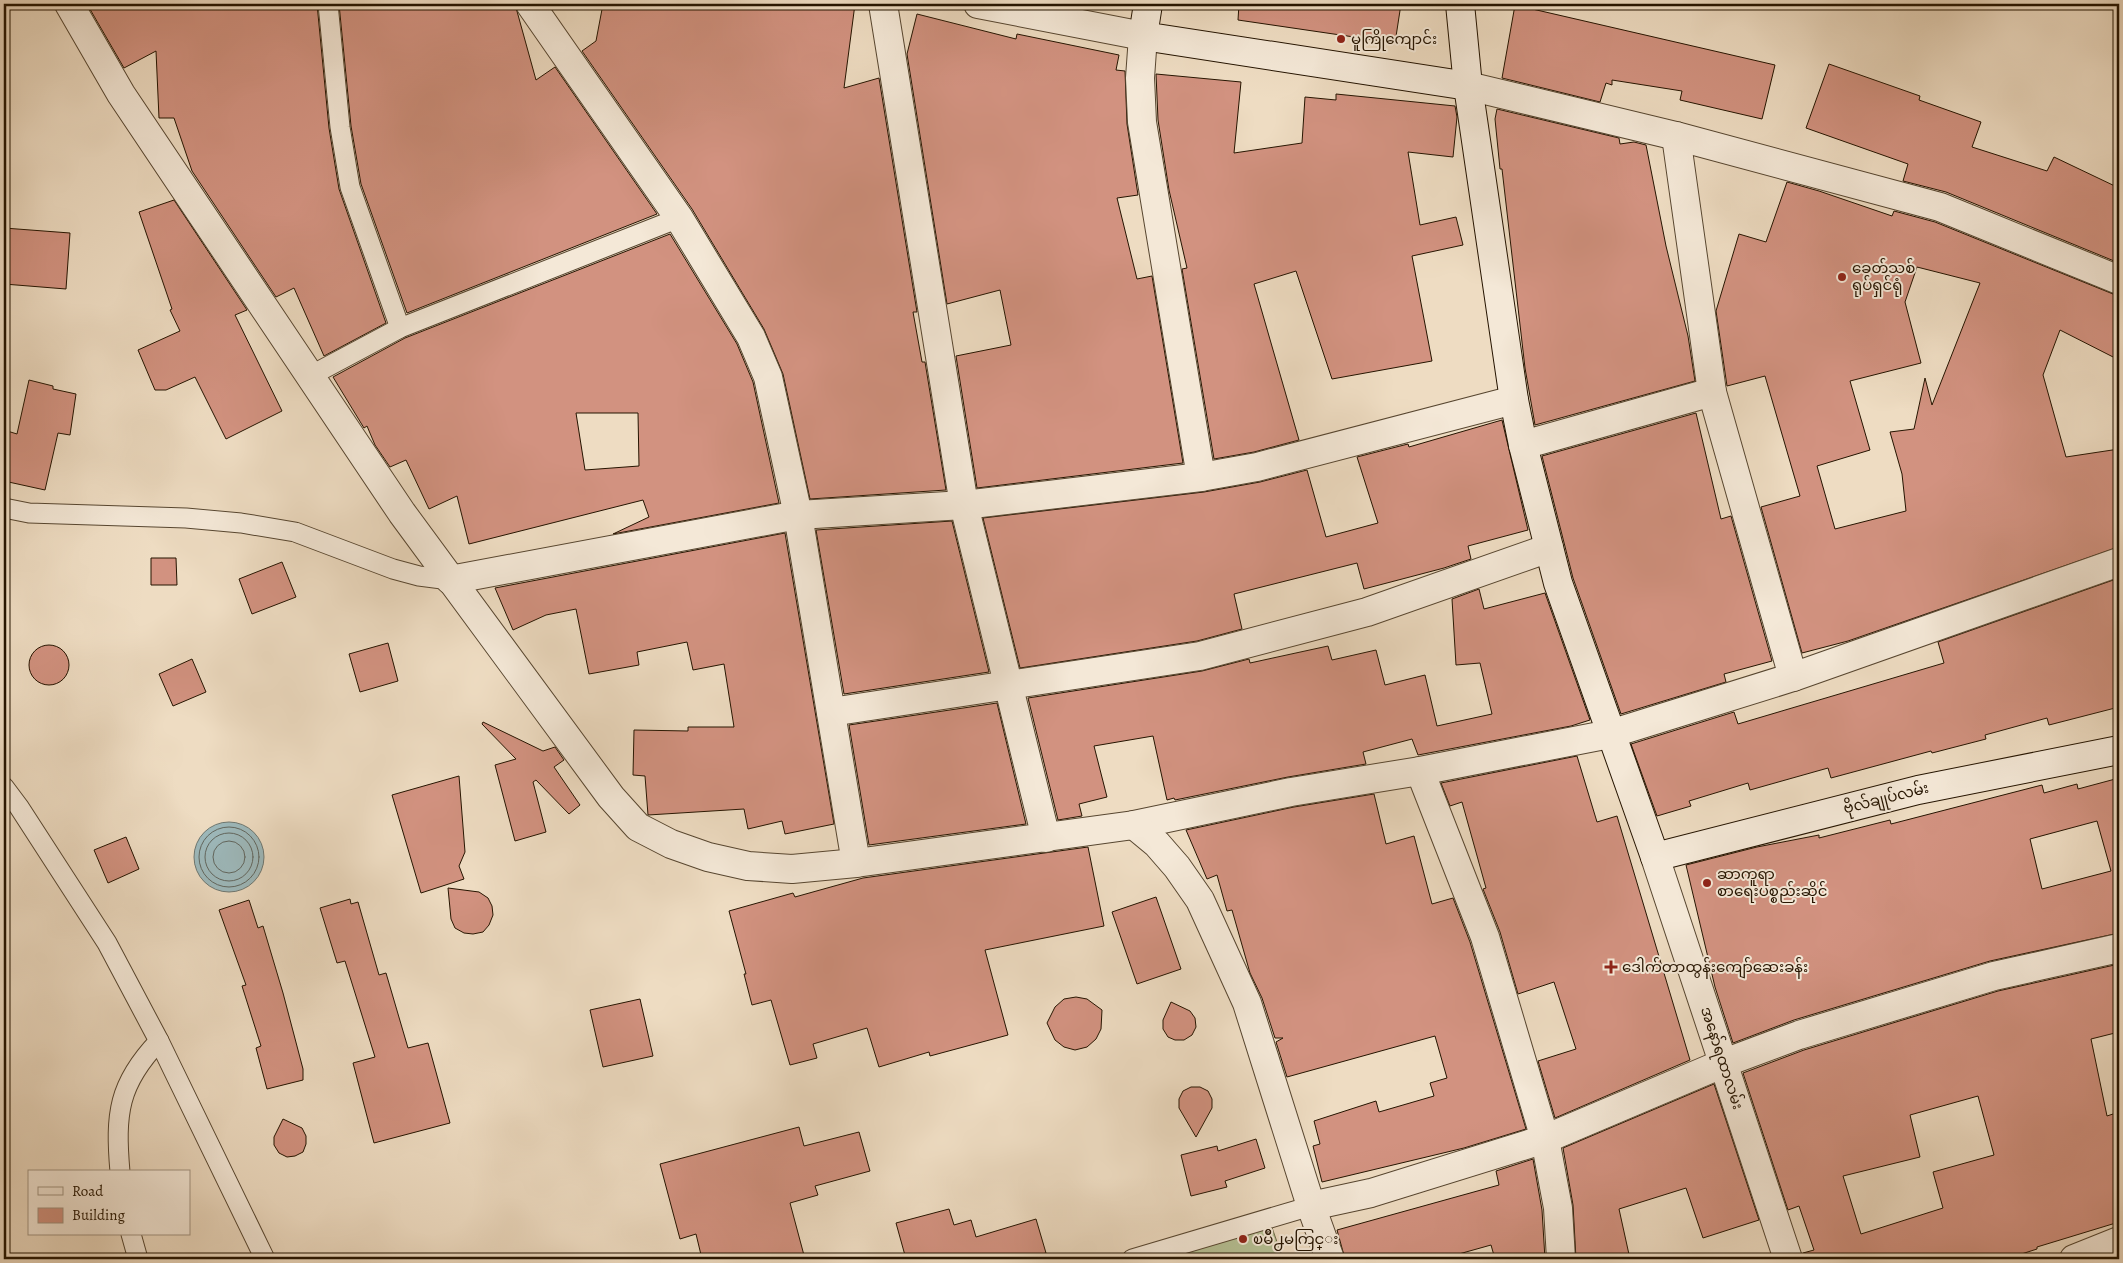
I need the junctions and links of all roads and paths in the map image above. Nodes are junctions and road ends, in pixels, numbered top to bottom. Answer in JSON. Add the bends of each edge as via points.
{"nodes":[{"id":1,"x":68,"y":4,"type":"edge"},
{"id":2,"x":328,"y":4,"type":"edge"},
{"id":3,"x":530,"y":4,"type":"edge"},
{"id":4,"x":883,"y":4,"type":"edge"},
{"id":5,"x":978,"y":4,"type":"edge"},
{"id":6,"x":1148,"y":4,"type":"edge"},
{"id":7,"x":1460,"y":4,"type":"edge"},
{"id":8,"x":1143,"y":36,"type":"junction"},
{"id":9,"x":1468,"y":86,"type":"junction"},
{"id":10,"x":1676,"y":136,"type":"junction"},
{"id":11,"x":679,"y":218,"type":"junction"},
{"id":12,"x":2119,"y":280,"type":"edge"},
{"id":13,"x":400,"y":328,"type":"junction"},
{"id":14,"x":310,"y":376,"type":"junction"},
{"id":15,"x":1712,"y":392,"type":"junction"},
{"id":16,"x":1514,"y":400,"type":"junction"},
{"id":17,"x":1523,"y":445,"type":"junction"},
{"id":18,"x":1201,"y":477,"type":"junction"},
{"id":19,"x":964,"y":505,"type":"junction"},
{"id":20,"x":4,"y":508,"type":"edge"},
{"id":21,"x":798,"y":515,"type":"junction"},
{"id":22,"x":1549,"y":548,"type":"junction"},
{"id":23,"x":2119,"y":562,"type":"edge"},
{"id":24,"x":450,"y":580,"type":"junction"},
{"id":25,"x":1793,"y":677,"type":"junction"},
{"id":26,"x":1008,"y":685,"type":"junction"},
{"id":27,"x":831,"y":712,"type":"junction"},
{"id":28,"x":1610,"y":734,"type":"junction"},
{"id":29,"x":2119,"y":750,"type":"edge"},
{"id":30,"x":1420,"y":771,"type":"junction"},
{"id":31,"x":4,"y":787,"type":"edge"},
{"id":32,"x":1134,"y":825,"type":"junction"},
{"id":33,"x":1046,"y":838,"type":"junction"},
{"id":34,"x":1655,"y":856,"type":"junction"},
{"id":35,"x":856,"y":863,"type":"junction"},
{"id":36,"x":2119,"y":948,"type":"edge"},
{"id":37,"x":159,"y":1040,"type":"junction"},
{"id":38,"x":1724,"y":1063,"type":"junction"},
{"id":39,"x":1545,"y":1139,"type":"junction"},
{"id":40,"x":120,"y":1170,"type":"edge"},
{"id":41,"x":1311,"y":1206,"type":"junction"},
{"id":42,"x":132,"y":1236,"type":"edge"},
{"id":43,"x":2119,"y":1241,"type":"edge"},
{"id":44,"x":138,"y":1259,"type":"edge"},
{"id":45,"x":265,"y":1259,"type":"edge"},
{"id":46,"x":1132,"y":1259,"type":"edge"},
{"id":47,"x":1330,"y":1259,"type":"edge"},
{"id":48,"x":1561,"y":1259,"type":"edge"},
{"id":49,"x":1788,"y":1259,"type":"edge"},
{"id":50,"x":2074,"y":1259,"type":"edge"}],
"edges":[{"from":1,"to":14,"type":"street","via":[[121,94]]},
{"from":2,"to":13,"type":"lane","via":[[340,127],[350,188]]},
{"from":3,"to":11,"type":"street"},
{"from":4,"to":19,"type":"street"},
{"from":5,"to":8,"type":"street"},
{"from":6,"to":8,"type":"street"},
{"from":7,"to":9,"type":"street","name":"အ‌နော်‌ရထာလမ်း"},
{"from":8,"to":9,"type":"street"},
{"from":8,"to":18,"type":"street","via":[[1140,78],[1142,122]]},
{"from":9,"to":10,"type":"street"},
{"from":9,"to":16,"type":"street","name":"အ‌နော်‌ရထာလမ်း"},
{"from":10,"to":12,"type":"street","via":[[1940,207]]},
{"from":10,"to":15,"type":"street"},
{"from":11,"to":13,"type":"lane"},
{"from":11,"to":21,"type":"street","via":[[750,337],[768,377]]},
{"from":13,"to":14,"type":"lane"},
{"from":14,"to":24,"type":"street"},
{"from":15,"to":17,"type":"street"},
{"from":15,"to":25,"type":"street"},
{"from":16,"to":17,"type":"street","name":"အ‌နော်‌ရထာလမ်း"},
{"from":16,"to":18,"type":"street","via":[[1257,467]]},
{"from":17,"to":22,"type":"street","name":"အ‌နော်‌ရထာလမ်း"},
{"from":18,"to":19,"type":"street"},
{"from":19,"to":21,"type":"street"},
{"from":19,"to":26,"type":"street"},
{"from":20,"to":24,"type":"lane","via":[[29,513],[242,523],[295,532],[393,569]]},
{"from":21,"to":24,"type":"street"},
{"from":21,"to":27,"type":"street"},
{"from":22,"to":26,"type":"street","via":[[1367,612],[1200,656]]},
{"from":22,"to":28,"type":"street","name":"အ‌နော်‌ရထာလမ်း"},
{"from":23,"to":25,"type":"street"},
{"from":24,"to":35,"type":"street","via":[[611,798],[638,827],[671,844],[748,866],[792,869]]},
{"from":25,"to":28,"type":"street"},
{"from":26,"to":27,"type":"street"},
{"from":26,"to":33,"type":"street"},
{"from":27,"to":35,"type":"street"},
{"from":28,"to":30,"type":"street"},
{"from":28,"to":34,"type":"street","name":"အ‌နော်‌ရထာလမ်း"},
{"from":29,"to":34,"type":"street","name":"ဗိုလ်‌ချုပ်‌လမ်း","via":[[1918,790]]},
{"from":30,"to":32,"type":"street","via":[[1292,792]]},
{"from":30,"to":39,"type":"street","via":[[1484,936]]},
{"from":31,"to":37,"type":"lane","via":[[107,943]]},
{"from":32,"to":33,"type":"street"},
{"from":32,"to":41,"type":"street","via":[[1177,867],[1200,900],[1247,1003]]},
{"from":33,"to":35,"type":"street"},
{"from":34,"to":38,"type":"street","name":"အ‌နော်‌ရထာလမ်း"},
{"from":36,"to":38,"type":"street","via":[[1994,976],[1799,1035]]},
{"from":37,"to":40,"type":"lane","via":[[129,1080],[119,1108]]},
{"from":37,"to":45,"type":"lane"},
{"from":38,"to":39,"type":"street"},
{"from":38,"to":49,"type":"street","name":"အ‌နော်‌ရထာလမ်း"},
{"from":39,"to":41,"type":"street","via":[[1371,1193]]},
{"from":39,"to":48,"type":"street","via":[[1558,1208]]},
{"from":41,"to":46,"type":"lane"},
{"from":41,"to":47,"type":"street"},
{"from":42,"to":44,"type":"lane"},
{"from":43,"to":50,"type":"street"}]}
